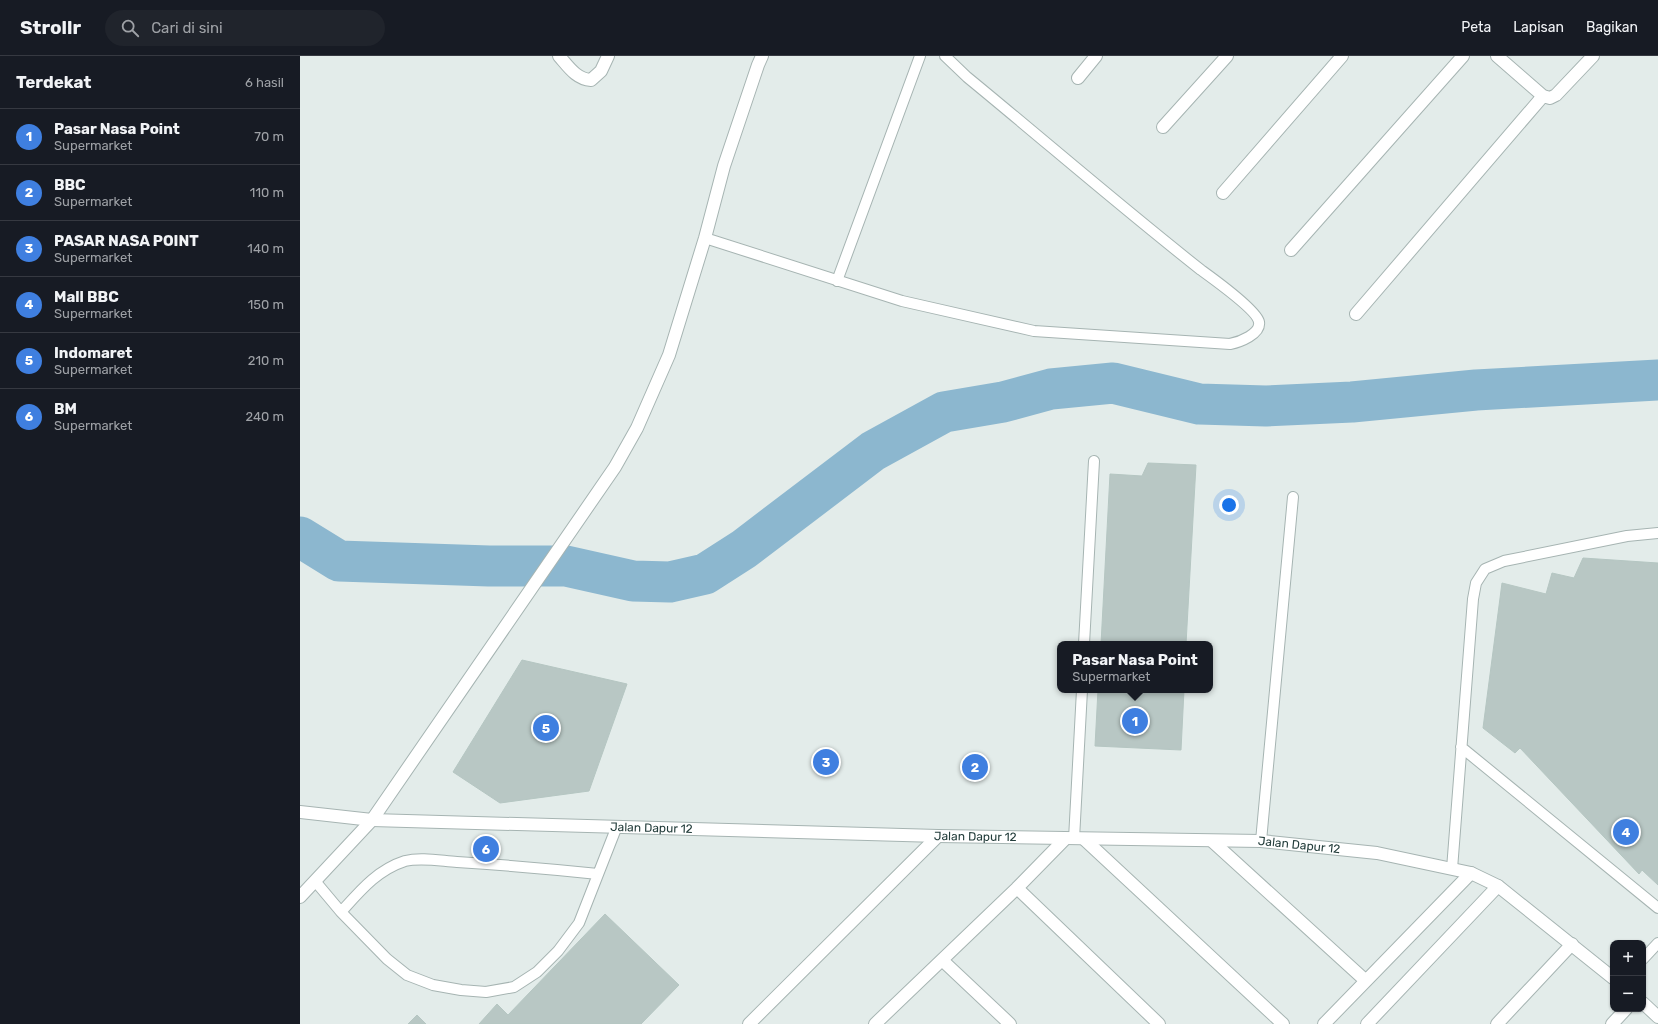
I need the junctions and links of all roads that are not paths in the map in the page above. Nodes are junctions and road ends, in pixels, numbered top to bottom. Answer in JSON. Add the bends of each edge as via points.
{"nodes":[{"id":1,"x":559,"y":56,"type":"edge"},
{"id":2,"x":608,"y":56,"type":"edge"},
{"id":3,"x":762,"y":56,"type":"edge"},
{"id":4,"x":920,"y":56,"type":"edge"},
{"id":5,"x":945,"y":56,"type":"edge"},
{"id":6,"x":1096,"y":56,"type":"edge"},
{"id":7,"x":1227,"y":56,"type":"edge"},
{"id":8,"x":1342,"y":56,"type":"edge"},
{"id":9,"x":1463,"y":56,"type":"edge"},
{"id":10,"x":1497,"y":56,"type":"edge"},
{"id":11,"x":1593,"y":56,"type":"edge"},
{"id":12,"x":1078,"y":78,"type":"dead end"},
{"id":13,"x":1543,"y":96,"type":"junction"},
{"id":14,"x":1163,"y":127,"type":"dead end"},
{"id":15,"x":1223,"y":193,"type":"dead end"},
{"id":16,"x":705,"y":238,"type":"junction"},
{"id":17,"x":1291,"y":250,"type":"dead end"},
{"id":18,"x":837,"y":280,"type":"junction"},
{"id":19,"x":1356,"y":314,"type":"dead end"},
{"id":20,"x":1094,"y":461,"type":"dead end"},
{"id":21,"x":1293,"y":497,"type":"dead end"},
{"id":22,"x":1658,"y":533,"type":"edge"},
{"id":23,"x":1084,"y":641,"type":"edge"},
{"id":24,"x":1082,"y":693,"type":"edge"},
{"id":25,"x":1462,"y":747,"type":"junction"},
{"id":26,"x":300,"y":812,"type":"edge"},
{"id":27,"x":372,"y":820,"type":"junction"},
{"id":28,"x":617,"y":826,"type":"junction"},
{"id":29,"x":938,"y":836,"type":"junction"},
{"id":30,"x":1074,"y":839,"type":"junction"},
{"id":31,"x":1212,"y":841,"type":"junction"},
{"id":32,"x":1261,"y":841,"type":"junction"},
{"id":33,"x":1452,"y":869,"type":"junction"},
{"id":34,"x":1471,"y":873,"type":"junction"},
{"id":35,"x":598,"y":874,"type":"junction"},
{"id":36,"x":315,"y":881,"type":"junction"},
{"id":37,"x":1498,"y":886,"type":"junction"},
{"id":38,"x":1017,"y":888,"type":"junction"},
{"id":39,"x":300,"y":898,"type":"edge"},
{"id":40,"x":1658,"y":908,"type":"edge"},
{"id":41,"x":341,"y":912,"type":"junction"},
{"id":42,"x":1658,"y":943,"type":"edge"},
{"id":43,"x":1572,"y":944,"type":"junction"},
{"id":44,"x":1646,"y":956,"type":"edge"},
{"id":45,"x":942,"y":960,"type":"junction"},
{"id":46,"x":1611,"y":976,"type":"edge"},
{"id":47,"x":1366,"y":981,"type":"junction"},
{"id":48,"x":1646,"y":1006,"type":"edge"},
{"id":49,"x":1623,"y":1012,"type":"edge"},
{"id":50,"x":1658,"y":1017,"type":"edge"},
{"id":51,"x":879,"y":1023,"type":"edge"},
{"id":52,"x":1369,"y":1023,"type":"edge"},
{"id":53,"x":749,"y":1024,"type":"edge"},
{"id":54,"x":1010,"y":1024,"type":"edge"},
{"id":55,"x":1159,"y":1024,"type":"edge"},
{"id":56,"x":1283,"y":1024,"type":"edge"},
{"id":57,"x":1324,"y":1024,"type":"edge"},
{"id":58,"x":1496,"y":1024,"type":"edge"},
{"id":59,"x":1612,"y":1024,"type":"edge"}],
"edges":[{"from":1,"to":2,"type":"street","via":[[575,74],[585,80],[591,80],[601,71]]},
{"from":3,"to":16,"type":"street","via":[[724,166]]},
{"from":4,"to":18,"type":"lane"},
{"from":5,"to":18,"type":"lane","via":[[1170,246],[1242,302],[1256,315],[1259,326],[1250,336],[1230,344],[1034,331],[902,301]]},
{"from":6,"to":12,"type":"street"},
{"from":7,"to":14,"type":"street"},
{"from":8,"to":15,"type":"street"},
{"from":9,"to":17,"type":"street"},
{"from":10,"to":13,"type":"street"},
{"from":11,"to":13,"type":"street","via":[[1556,95],[1550,98]]},
{"from":13,"to":19,"type":"street"},
{"from":16,"to":18,"type":"lane"},
{"from":16,"to":27,"type":"street","via":[[668,355],[637,428],[615,468]]},
{"from":20,"to":23,"type":"lane"},
{"from":21,"to":32,"type":"lane"},
{"from":22,"to":25,"type":"lane","via":[[1627,536],[1504,561],[1486,569],[1476,583],[1473,599]]},
{"from":24,"to":30,"type":"lane"},
{"from":25,"to":33,"type":"lane"},
{"from":25,"to":40,"type":"lane"},
{"from":26,"to":27,"type":"street","name":"Jalan Dapur 12"},
{"from":27,"to":28,"type":"street","name":"Jalan Dapur 12"},
{"from":27,"to":36,"type":"street"},
{"from":28,"to":29,"type":"street","name":"Jalan Dapur 12"},
{"from":28,"to":35,"type":"lane"},
{"from":29,"to":30,"type":"street","name":"Jalan Dapur 12"},
{"from":29,"to":53,"type":"street"},
{"from":30,"to":31,"type":"street","name":"Jalan Dapur 12"},
{"from":30,"to":38,"type":"street"},
{"from":30,"to":56,"type":"street"},
{"from":31,"to":32,"type":"street","name":"Jalan Dapur 12"},
{"from":31,"to":47,"type":"street"},
{"from":32,"to":33,"type":"street","name":"Jalan Dapur 12","via":[[1377,853]]},
{"from":33,"to":34,"type":"street","name":"Jalan Dapur 12"},
{"from":34,"to":37,"type":"street","name":"Jalan Dapur 12"},
{"from":34,"to":47,"type":"street"},
{"from":35,"to":41,"type":"lane","via":[[510,865],[406,861],[372,879]]},
{"from":35,"to":41,"type":"lane","via":[[579,923],[558,951],[537,972],[514,987],[486,992],[433,985],[407,975],[387,959]]},
{"from":36,"to":39,"type":"street"},
{"from":36,"to":41,"type":"lane"},
{"from":37,"to":43,"type":"street","name":"Jalan Dapur 12"},
{"from":37,"to":52,"type":"street"},
{"from":38,"to":45,"type":"street"},
{"from":38,"to":55,"type":"street"},
{"from":42,"to":44,"type":"lane"},
{"from":43,"to":46,"type":"street","name":"Jalan Dapur 12"},
{"from":43,"to":58,"type":"street"},
{"from":45,"to":51,"type":"street"},
{"from":45,"to":54,"type":"street"},
{"from":47,"to":57,"type":"street"},
{"from":48,"to":50,"type":"street"},
{"from":49,"to":59,"type":"street"}]}
